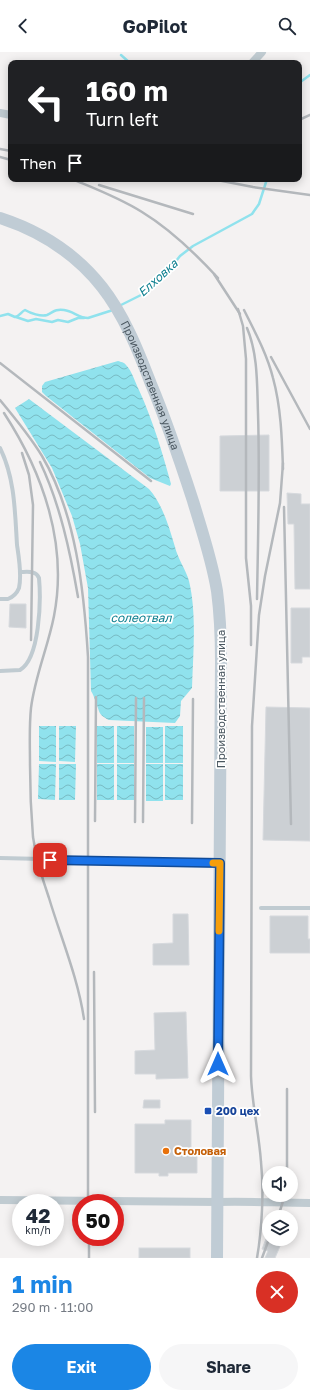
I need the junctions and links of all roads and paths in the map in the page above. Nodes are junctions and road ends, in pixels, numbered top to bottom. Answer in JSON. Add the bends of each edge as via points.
{"nodes":[{"id":1,"x":262,"y":52,"type":"edge"},
{"id":2,"x":255,"y":60,"type":"edge"},
{"id":3,"x":0,"y":218,"type":"edge"},
{"id":4,"x":0,"y":448,"type":"edge"},
{"id":5,"x":20,"y":572,"type":"junction"},
{"id":6,"x":0,"y":599,"type":"edge"},
{"id":7,"x":0,"y":671,"type":"edge"},
{"id":8,"x":0,"y":858,"type":"edge"},
{"id":9,"x":220,"y":863,"type":"junction"},
{"id":10,"x":261,"y":908,"type":"dead end"},
{"id":11,"x":310,"y":908,"type":"edge"},
{"id":12,"x":0,"y":1200,"type":"edge"},
{"id":13,"x":218,"y":1202,"type":"junction"},
{"id":14,"x":310,"y":1203,"type":"edge"},
{"id":15,"x":217,"y":1258,"type":"edge"}],
"edges":[{"from":1,"to":2,"type":"street"},
{"from":3,"to":9,"type":"main road","name":"Производственная улица","via":[[33,231],[60,247],[91,274],[122,317],[164,415],[203,534],[217,592],[222,661]]},
{"from":4,"to":5,"type":"lane","via":[[11,482]]},
{"from":5,"to":6,"type":"lane","via":[[16,594],[8,599]]},
{"from":5,"to":7,"type":"lane","via":[[34,572],[39,578],[37,637],[22,669]]},
{"from":8,"to":9,"type":"lane"},
{"from":9,"to":13,"type":"main road","name":"Производственная улица"},
{"from":10,"to":11,"type":"lane"},
{"from":12,"to":13,"type":"street"},
{"from":13,"to":14,"type":"street"},
{"from":13,"to":15,"type":"main road","name":"Производственная улица"}]}
